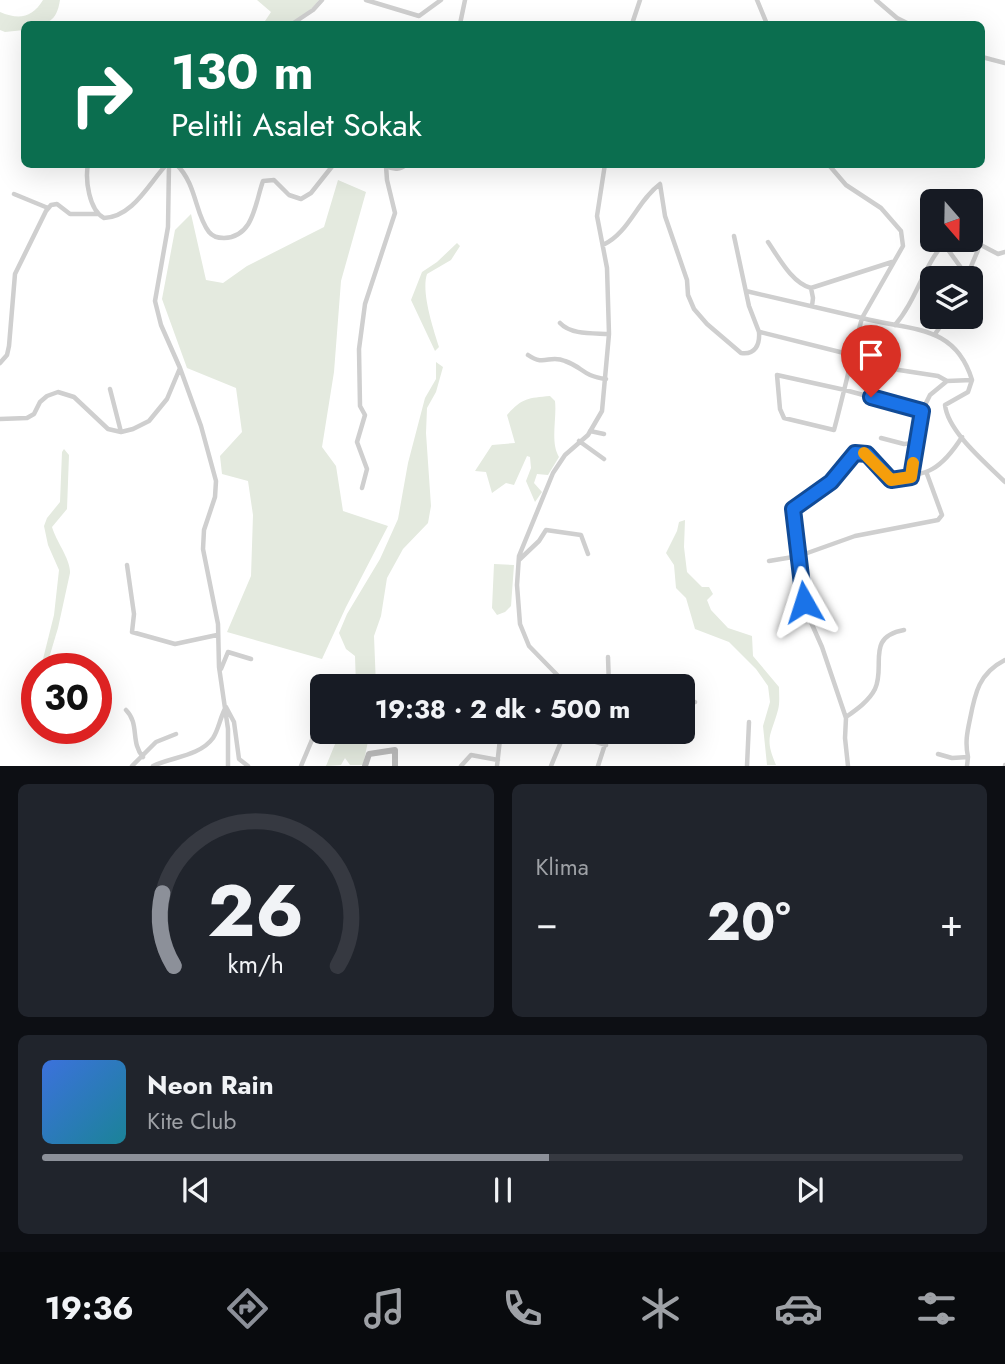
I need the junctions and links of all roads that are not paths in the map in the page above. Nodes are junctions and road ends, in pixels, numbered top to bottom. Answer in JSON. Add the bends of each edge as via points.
{"nodes":[{"id":1,"x":322,"y":0,"type":"edge"},
{"id":2,"x":366,"y":0,"type":"edge"},
{"id":3,"x":440,"y":0,"type":"edge"},
{"id":4,"x":465,"y":0,"type":"edge"},
{"id":5,"x":640,"y":0,"type":"edge"},
{"id":6,"x":757,"y":0,"type":"edge"},
{"id":7,"x":876,"y":0,"type":"edge"},
{"id":8,"x":296,"y":21,"type":"edge"},
{"id":9,"x":461,"y":21,"type":"edge"},
{"id":10,"x":633,"y":21,"type":"edge"},
{"id":11,"x":766,"y":21,"type":"edge"},
{"id":12,"x":903,"y":21,"type":"edge"},
{"id":13,"x":985,"y":58,"type":"edge"},
{"id":14,"x":1005,"y":63,"type":"edge"},
{"id":15,"x":88,"y":168,"type":"edge"},
{"id":16,"x":165,"y":168,"type":"edge"},
{"id":17,"x":168,"y":168,"type":"edge"},
{"id":18,"x":179,"y":168,"type":"edge"},
{"id":19,"x":331,"y":168,"type":"edge"},
{"id":20,"x":385,"y":168,"type":"edge"},
{"id":21,"x":604,"y":168,"type":"edge"},
{"id":22,"x":831,"y":168,"type":"edge"},
{"id":23,"x":15,"y":194,"type":"dead end"},
{"id":24,"x":48,"y":208,"type":"junction"},
{"id":25,"x":98,"y":214,"type":"junction"},
{"id":26,"x":734,"y":236,"type":"dead end"},
{"id":27,"x":768,"y":242,"type":"dead end"},
{"id":28,"x":603,"y":245,"type":"junction"},
{"id":29,"x":984,"y":246,"type":"edge"},
{"id":30,"x":936,"y":252,"type":"edge"},
{"id":31,"x":1005,"y":252,"type":"edge"},
{"id":32,"x":892,"y":262,"type":"junction"},
{"id":33,"x":811,"y":288,"type":"junction"},
{"id":34,"x":746,"y":291,"type":"junction"},
{"id":35,"x":811,"y":306,"type":"junction"},
{"id":36,"x":862,"y":318,"type":"junction"},
{"id":37,"x":559,"y":323,"type":"dead end"},
{"id":38,"x":894,"y":326,"type":"junction"},
{"id":39,"x":939,"y":329,"type":"edge"},
{"id":40,"x":760,"y":332,"type":"junction"},
{"id":41,"x":609,"y":334,"type":"junction"},
{"id":42,"x":935,"y":334,"type":"junction"},
{"id":43,"x":527,"y":355,"type":"dead end"},
{"id":44,"x":852,"y":355,"type":"junction"},
{"id":45,"x":0,"y":363,"type":"edge"},
{"id":46,"x":180,"y":368,"type":"junction"},
{"id":47,"x":606,"y":379,"type":"junction"},
{"id":48,"x":972,"y":380,"type":"junction"},
{"id":49,"x":947,"y":381,"type":"junction"},
{"id":50,"x":110,"y":389,"type":"dead end"},
{"id":51,"x":845,"y":390,"type":"junction"},
{"id":52,"x":922,"y":411,"type":"junction"},
{"id":53,"x":0,"y":419,"type":"edge"},
{"id":54,"x":590,"y":431,"type":"junction"},
{"id":55,"x":121,"y":432,"type":"junction"},
{"id":56,"x":604,"y":434,"type":"dead end"},
{"id":57,"x":962,"y":437,"type":"junction"},
{"id":58,"x":881,"y":438,"type":"dead end"},
{"id":59,"x":579,"y":441,"type":"junction"},
{"id":60,"x":915,"y":443,"type":"junction"},
{"id":61,"x":604,"y":459,"type":"dead end"},
{"id":62,"x":927,"y":474,"type":"junction"},
{"id":63,"x":911,"y":477,"type":"junction"},
{"id":64,"x":1005,"y":482,"type":"edge"},
{"id":65,"x":362,"y":488,"type":"dead end"},
{"id":66,"x":588,"y":554,"type":"dead end"},
{"id":67,"x":799,"y":556,"type":"junction"},
{"id":68,"x":519,"y":561,"type":"junction"},
{"id":69,"x":769,"y":561,"type":"dead end"},
{"id":70,"x":127,"y":565,"type":"dead end"},
{"id":71,"x":904,"y":630,"type":"dead end"},
{"id":72,"x":218,"y":635,"type":"junction"},
{"id":73,"x":608,"y":657,"type":"dead end"},
{"id":74,"x":251,"y":659,"type":"dead end"},
{"id":75,"x":1005,"y":660,"type":"edge"},
{"id":76,"x":220,"y":670,"type":"junction"},
{"id":77,"x":556,"y":674,"type":"edge"},
{"id":78,"x":609,"y":674,"type":"edge"},
{"id":79,"x":226,"y":708,"type":"junction"},
{"id":80,"x":125,"y":710,"type":"dead end"},
{"id":81,"x":846,"y":718,"type":"junction"},
{"id":82,"x":749,"y":722,"type":"dead end"},
{"id":83,"x":176,"y":734,"type":"dead end"},
{"id":84,"x":311,"y":744,"type":"edge"},
{"id":85,"x":499,"y":744,"type":"edge"},
{"id":86,"x":560,"y":744,"type":"edge"},
{"id":87,"x":603,"y":744,"type":"edge"},
{"id":88,"x":606,"y":745,"type":"joint"},
{"id":89,"x":938,"y":754,"type":"dead end"},
{"id":90,"x":143,"y":757,"type":"junction"},
{"id":91,"x":968,"y":757,"type":"junction"},
{"id":92,"x":497,"y":763,"type":"edge"},
{"id":93,"x":132,"y":765,"type":"edge"},
{"id":94,"x":153,"y":765,"type":"edge"},
{"id":95,"x":228,"y":765,"type":"edge"},
{"id":96,"x":248,"y":765,"type":"edge"},
{"id":97,"x":302,"y":765,"type":"edge"},
{"id":98,"x":365,"y":765,"type":"edge"},
{"id":99,"x":395,"y":765,"type":"edge"},
{"id":100,"x":461,"y":765,"type":"edge"},
{"id":101,"x":551,"y":765,"type":"edge"},
{"id":102,"x":598,"y":765,"type":"edge"},
{"id":103,"x":747,"y":765,"type":"edge"},
{"id":104,"x":848,"y":765,"type":"edge"},
{"id":105,"x":967,"y":765,"type":"edge"}],
"edges":[{"from":1,"to":8,"type":"street"},
{"from":2,"to":3,"type":"street","via":[[419,16]]},
{"from":4,"to":9,"type":"street"},
{"from":5,"to":10,"type":"street"},
{"from":6,"to":11,"type":"street"},
{"from":7,"to":12,"type":"street"},
{"from":13,"to":14,"type":"street"},
{"from":15,"to":25,"type":"street","via":[[86,181]]},
{"from":16,"to":25,"type":"street","via":[[122,214],[104,218]]},
{"from":17,"to":46,"type":"street","via":[[168,227],[155,301]]},
{"from":18,"to":19,"type":"street","via":[[210,233],[233,238],[248,225],[263,181],[275,180],[289,195],[301,199]]},
{"from":20,"to":65,"type":"street","via":[[395,213],[365,304],[359,349],[360,406],[365,415],[357,442],[368,469]]},
{"from":21,"to":28,"type":"street","via":[[597,216]]},
{"from":22,"to":32,"type":"street","via":[[846,185],[896,222],[903,246]]},
{"from":23,"to":24,"type":"street"},
{"from":24,"to":25,"type":"street","via":[[57,204],[69,214]]},
{"from":24,"to":45,"type":"street","via":[[15,274],[9,346]]},
{"from":26,"to":34,"type":"street"},
{"from":27,"to":33,"type":"street","via":[[791,274]]},
{"from":28,"to":40,"type":"street","via":[[614,240],[660,184],[665,216],[694,309],[741,353],[758,347]]},
{"from":28,"to":41,"type":"street"},
{"from":29,"to":31,"type":"street"},
{"from":30,"to":38,"type":"street"},
{"from":32,"to":33,"type":"street"},
{"from":32,"to":36,"type":"street"},
{"from":33,"to":35,"type":"street"},
{"from":34,"to":35,"type":"street"},
{"from":34,"to":40,"type":"street"},
{"from":35,"to":36,"type":"street"},
{"from":36,"to":38,"type":"street"},
{"from":36,"to":44,"type":"street"},
{"from":37,"to":41,"type":"street","via":[[580,332]]},
{"from":38,"to":42,"type":"street"},
{"from":39,"to":42,"type":"street"},
{"from":40,"to":44,"type":"street"},
{"from":41,"to":47,"type":"street"},
{"from":42,"to":48,"type":"street","via":[[954,346]]},
{"from":43,"to":47,"type":"street","via":[[537,361],[563,359],[583,373]]},
{"from":44,"to":49,"type":"street"},
{"from":44,"to":51,"type":"street"},
{"from":46,"to":55,"type":"street","via":[[167,399],[149,421]]},
{"from":46,"to":72,"type":"street","via":[[216,481],[203,549]]},
{"from":47,"to":54,"type":"street","via":[[602,411]]},
{"from":48,"to":49,"type":"street"},
{"from":48,"to":57,"type":"street","via":[[968,392],[945,405]]},
{"from":49,"to":52,"type":"street","via":[[930,395]]},
{"from":50,"to":55,"type":"street"},
{"from":51,"to":51,"type":"street","via":[[777,375],[784,418],[834,430]]},
{"from":51,"to":52,"type":"street"},
{"from":52,"to":60,"type":"street"},
{"from":53,"to":55,"type":"street","via":[[27,418],[47,396],[58,392],[74,397],[108,429]]},
{"from":54,"to":56,"type":"street"},
{"from":54,"to":59,"type":"street"},
{"from":57,"to":62,"type":"street"},
{"from":57,"to":64,"type":"street"},
{"from":58,"to":60,"type":"street"},
{"from":59,"to":61,"type":"street"},
{"from":59,"to":68,"type":"street","via":[[553,473]]},
{"from":60,"to":63,"type":"street"},
{"from":62,"to":63,"type":"street"},
{"from":62,"to":67,"type":"street","via":[[942,514],[938,520],[855,536]]},
{"from":63,"to":67,"type":"street","via":[[891,480],[867,454],[851,455],[831,482],[793,509]]},
{"from":66,"to":68,"type":"street","via":[[581,535],[546,530]]},
{"from":67,"to":69,"type":"street"},
{"from":67,"to":81,"type":"street","via":[[806,611]]},
{"from":68,"to":77,"type":"street","via":[[520,624],[529,646]]},
{"from":70,"to":72,"type":"street","via":[[132,632],[175,644]]},
{"from":71,"to":81,"type":"street","via":[[880,645],[874,691]]},
{"from":72,"to":76,"type":"street"},
{"from":73,"to":78,"type":"street"},
{"from":74,"to":76,"type":"street","via":[[228,652]]},
{"from":75,"to":91,"type":"street","via":[[994,666],[975,692],[965,743]]},
{"from":76,"to":79,"type":"street"},
{"from":79,"to":94,"type":"street","via":[[204,746]]},
{"from":79,"to":95,"type":"street"},
{"from":79,"to":96,"type":"street","via":[[234,722],[239,759]]},
{"from":80,"to":90,"type":"street","via":[[134,720],[135,745]]},
{"from":81,"to":104,"type":"street"},
{"from":82,"to":103,"type":"street"},
{"from":83,"to":90,"type":"street","via":[[156,742]]},
{"from":84,"to":97,"type":"street"},
{"from":85,"to":92,"type":"street"},
{"from":86,"to":101,"type":"street"},
{"from":87,"to":88,"type":"street"},
{"from":88,"to":102,"type":"street"},
{"from":89,"to":91,"type":"street"},
{"from":90,"to":93,"type":"street"},
{"from":91,"to":105,"type":"street"},
{"from":92,"to":100,"type":"street","via":[[471,755]]},
{"from":98,"to":99,"type":"street","via":[[369,754],[391,749],[395,750]]}]}
